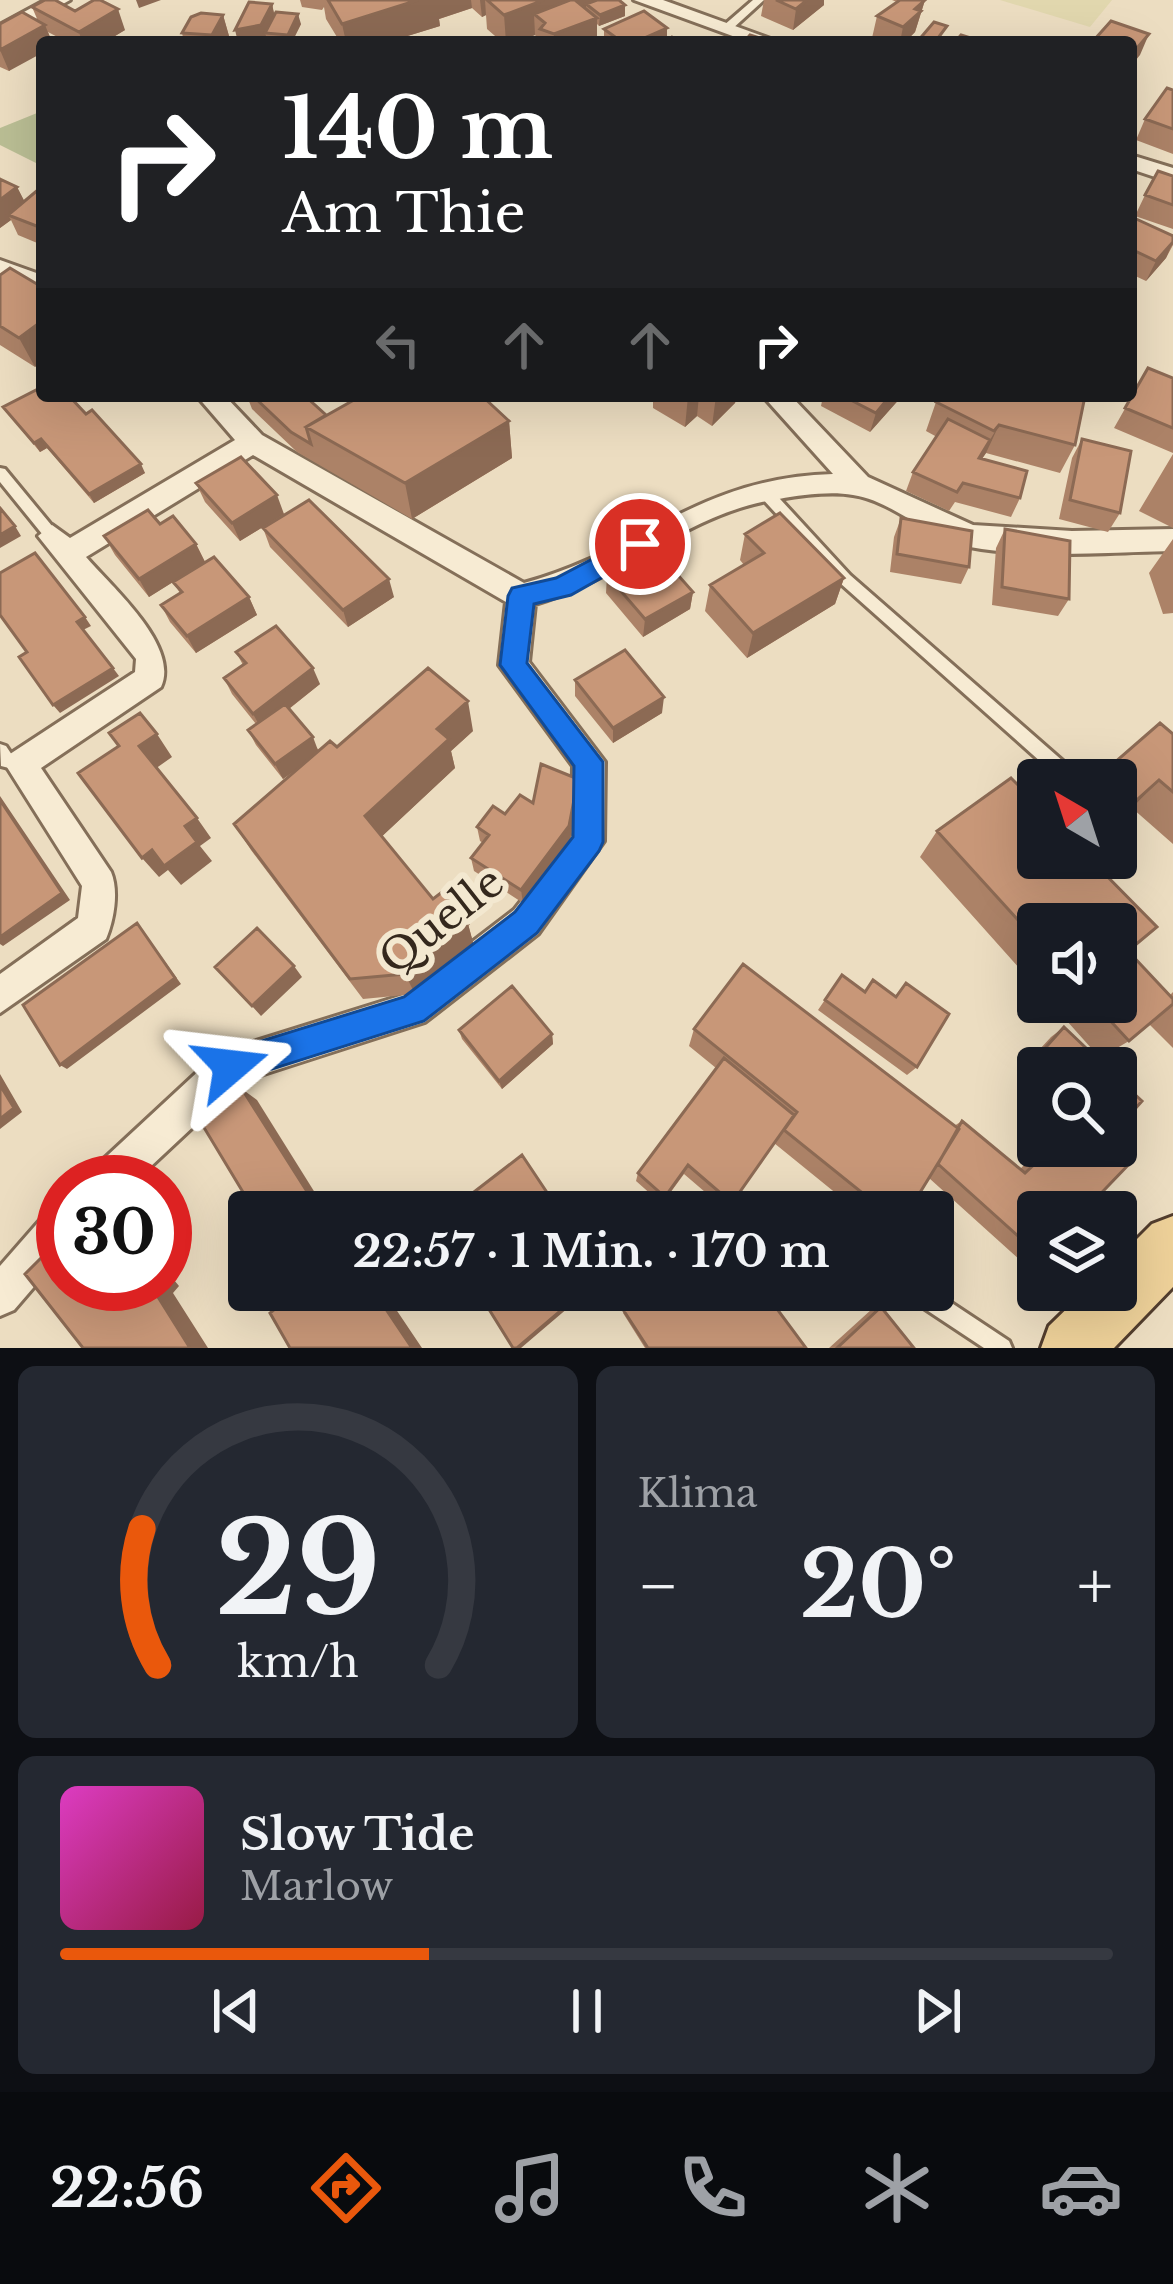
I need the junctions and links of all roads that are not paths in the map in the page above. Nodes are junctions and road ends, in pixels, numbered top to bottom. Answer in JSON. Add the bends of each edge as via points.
{"nodes":[{"id":1,"x":60,"y":0,"type":"edge"},
{"id":2,"x":644,"y":0,"type":"edge"},
{"id":3,"x":759,"y":0,"type":"edge"},
{"id":4,"x":727,"y":28,"type":"junction"},
{"id":5,"x":0,"y":33,"type":"edge"},
{"id":6,"x":751,"y":36,"type":"edge"},
{"id":7,"x":1137,"y":164,"type":"edge"},
{"id":8,"x":1173,"y":176,"type":"edge"},
{"id":9,"x":0,"y":268,"type":"edge"},
{"id":10,"x":36,"y":282,"type":"edge"},
{"id":11,"x":221,"y":402,"type":"edge"},
{"id":12,"x":782,"y":402,"type":"edge"},
{"id":13,"x":254,"y":442,"type":"junction"},
{"id":14,"x":0,"y":473,"type":"edge"},
{"id":15,"x":858,"y":484,"type":"junction"},
{"id":16,"x":764,"y":491,"type":"junction"},
{"id":17,"x":1173,"y":540,"type":"edge"},
{"id":18,"x":59,"y":545,"type":"junction"},
{"id":19,"x":521,"y":596,"type":"junction"},
{"id":20,"x":10,"y":757,"type":"edge"},
{"id":21,"x":1049,"y":759,"type":"edge"},
{"id":22,"x":0,"y":995,"type":"edge"},
{"id":23,"x":135,"y":1155,"type":"edge"},
{"id":24,"x":1173,"y":1244,"type":"edge"},
{"id":25,"x":36,"y":1255,"type":"edge"},
{"id":26,"x":0,"y":1296,"type":"edge"},
{"id":27,"x":946,"y":1311,"type":"edge"},
{"id":28,"x":1002,"y":1348,"type":"edge"},
{"id":29,"x":1071,"y":1348,"type":"edge"}],
"edges":[{"from":1,"to":5,"type":"street"},
{"from":2,"to":4,"type":"street"},
{"from":3,"to":4,"type":"lane"},
{"from":4,"to":6,"type":"street"},
{"from":7,"to":8,"type":"street"},
{"from":9,"to":10,"type":"street"},
{"from":11,"to":13,"type":"street"},
{"from":12,"to":15,"type":"street"},
{"from":13,"to":18,"type":"street"},
{"from":13,"to":19,"type":"street"},
{"from":14,"to":18,"type":"lane"},
{"from":15,"to":16,"type":"street"},
{"from":15,"to":17,"type":"street","via":[[970,536]]},
{"from":16,"to":19,"type":"street","via":[[680,522],[562,587]]},
{"from":16,"to":21,"type":"lane","via":[[844,579]]},
{"from":18,"to":20,"type":"street","via":[[151,656],[151,678]]},
{"from":19,"to":23,"type":"street","name":"Quelle","via":[[514,665],[589,762],[588,842],[526,922],[413,1010],[231,1066]]},
{"from":20,"to":22,"type":"street","via":[[99,883],[94,927]]},
{"from":24,"to":29,"type":"main road"},
{"from":25,"to":26,"type":"street"},
{"from":27,"to":28,"type":"lane"}]}
